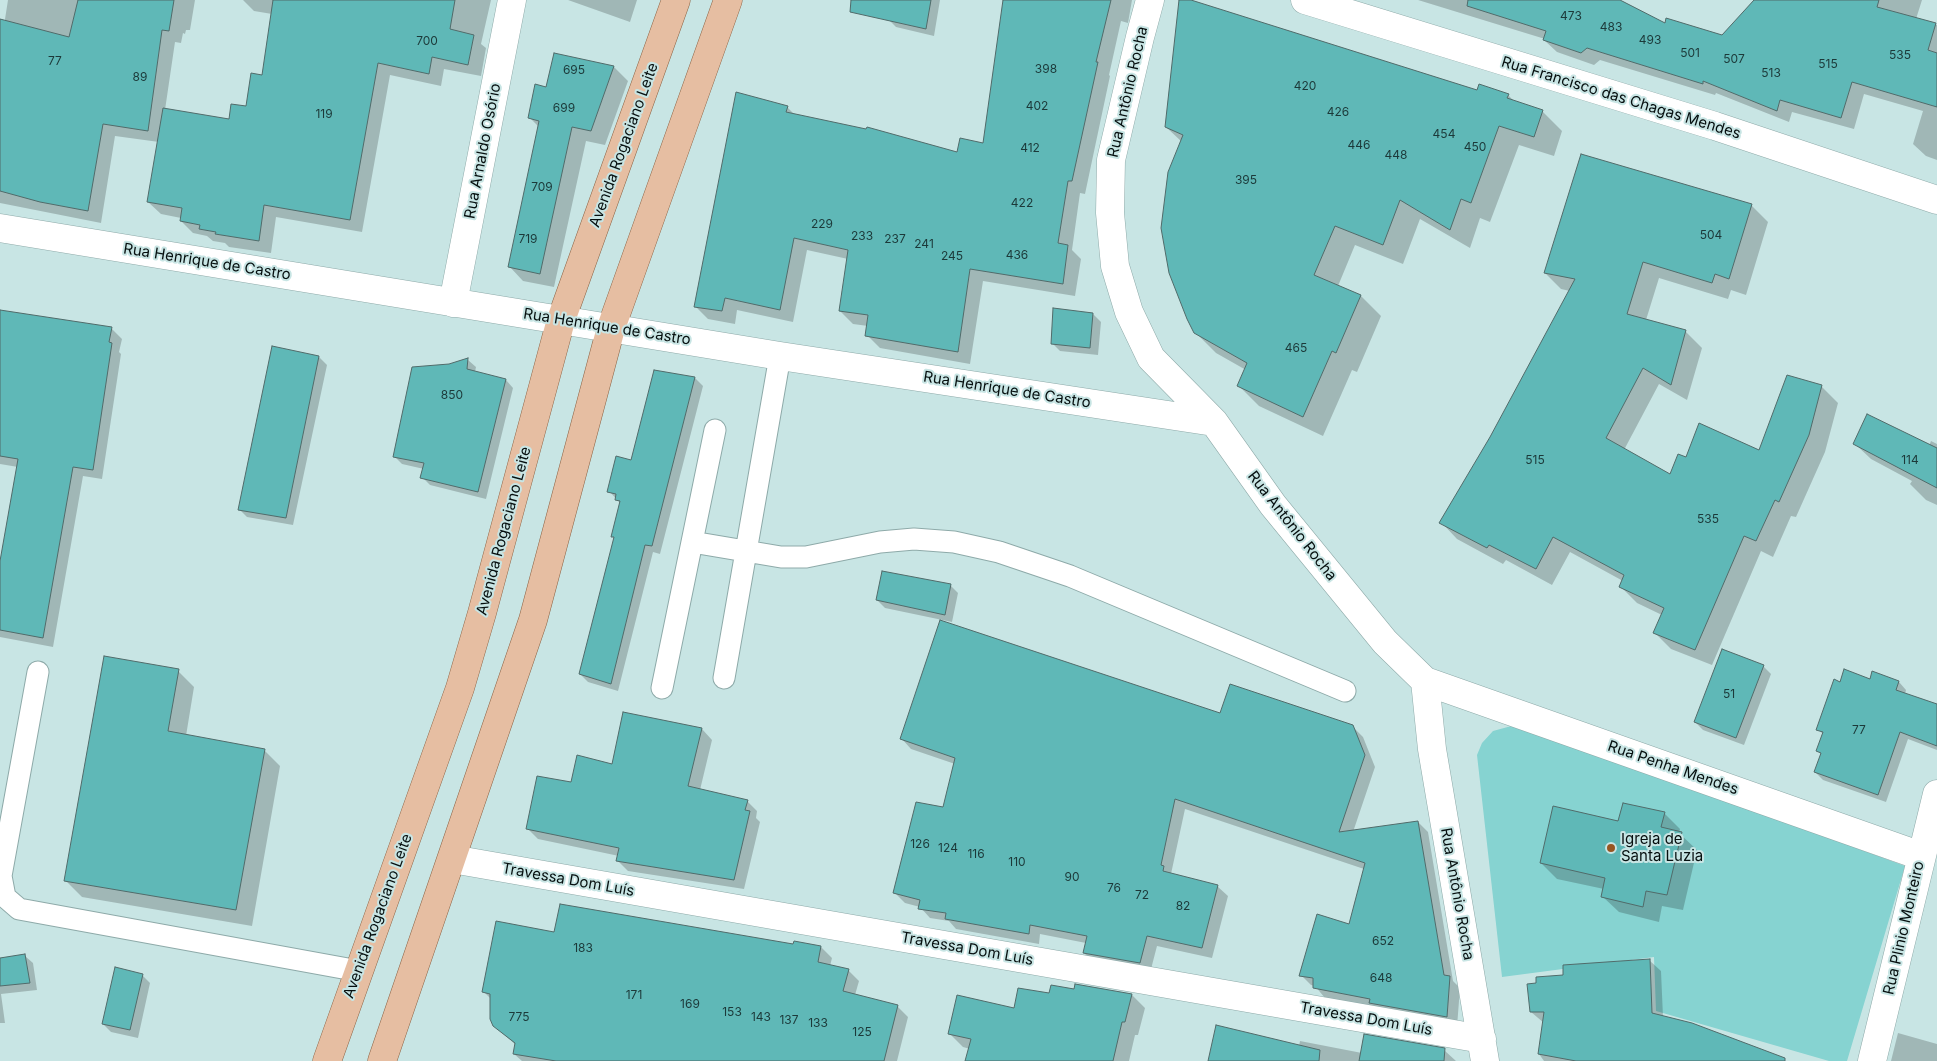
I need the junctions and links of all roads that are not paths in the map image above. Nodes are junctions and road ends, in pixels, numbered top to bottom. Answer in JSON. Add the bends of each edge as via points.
{"nodes":[{"id":1,"x":512,"y":0,"type":"edge"},
{"id":2,"x":676,"y":0,"type":"edge"},
{"id":3,"x":728,"y":0,"type":"edge"},
{"id":4,"x":1150,"y":0,"type":"edge"},
{"id":5,"x":1304,"y":0,"type":"edge"},
{"id":6,"x":1937,"y":200,"type":"edge"},
{"id":7,"x":0,"y":228,"type":"edge"},
{"id":8,"x":453,"y":303,"type":"junction"},
{"id":9,"x":561,"y":320,"type":"junction"},
{"id":10,"x":611,"y":328,"type":"junction"},
{"id":11,"x":780,"y":356,"type":"junction"},
{"id":12,"x":1214,"y":422,"type":"junction"},
{"id":13,"x":715,"y":430,"type":"dead end"},
{"id":14,"x":692,"y":542,"type":"junction"},
{"id":15,"x":746,"y":552,"type":"junction"},
{"id":16,"x":38,"y":672,"type":"dead end"},
{"id":17,"x":724,"y":678,"type":"dead end"},
{"id":18,"x":1425,"y":681,"type":"junction"},
{"id":19,"x":662,"y":688,"type":"dead end"},
{"id":20,"x":1345,"y":691,"type":"dead end"},
{"id":21,"x":1937,"y":794,"type":"edge"},
{"id":22,"x":1921,"y":856,"type":"junction"},
{"id":23,"x":452,"y":860,"type":"junction"},
{"id":24,"x":359,"y":971,"type":"junction"},
{"id":25,"x":1483,"y":1050,"type":"edge"},
{"id":26,"x":326,"y":1061,"type":"edge"},
{"id":27,"x":382,"y":1061,"type":"edge"},
{"id":28,"x":1872,"y":1061,"type":"edge"}],
"edges":[{"from":1,"to":8,"type":"street","name":"Rua Arnaldo Osório"},
{"from":2,"to":9,"type":"main road","name":"Avenida Rogaciano Leite"},
{"from":3,"to":10,"type":"main road"},
{"from":4,"to":12,"type":"street","name":"Rua Antônio Rocha","via":[[1111,160],[1110,212],[1115,266],[1129,312],[1151,358]]},
{"from":5,"to":6,"type":"street","name":"Rua Francisco das Chagas Mendes","via":[[1715,126]]},
{"from":7,"to":8,"type":"street","name":"Rua Henrique de Castro"},
{"from":8,"to":9,"type":"street","name":"Rua Henrique de Castro"},
{"from":9,"to":10,"type":"street","name":"Rua Henrique de Castro"},
{"from":9,"to":24,"type":"main road","name":"Avenida Rogaciano Leite","via":[[460,688]]},
{"from":10,"to":11,"type":"street","name":"Rua Henrique de Castro"},
{"from":10,"to":23,"type":"main road","via":[[533,620]]},
{"from":11,"to":12,"type":"street","name":"Rua Henrique de Castro"},
{"from":11,"to":15,"type":"lane"},
{"from":12,"to":18,"type":"street","name":"Rua Antônio Rocha","via":[[1273,505],[1385,642]]},
{"from":13,"to":14,"type":"lane"},
{"from":14,"to":15,"type":"lane"},
{"from":14,"to":19,"type":"lane"},
{"from":15,"to":17,"type":"lane"},
{"from":15,"to":20,"type":"lane","via":[[806,557],[880,542],[914,539],[954,542],[999,552],[1070,576]]},
{"from":16,"to":24,"type":"lane","via":[[1,876],[5,897],[19,909]]},
{"from":18,"to":22,"type":"street","name":"Rua Penha Mendes"},
{"from":18,"to":25,"type":"street","name":"Rua Antônio Rocha","via":[[1432,748]]},
{"from":21,"to":22,"type":"street","name":"Rua Plinio Monteiro"},
{"from":22,"to":28,"type":"street","name":"Rua Plinio Monteiro"},
{"from":23,"to":25,"type":"street","name":"Travessa Dom Luís"},
{"from":23,"to":27,"type":"main road"},
{"from":24,"to":26,"type":"main road","name":"Avenida Rogaciano Leite"}]}
